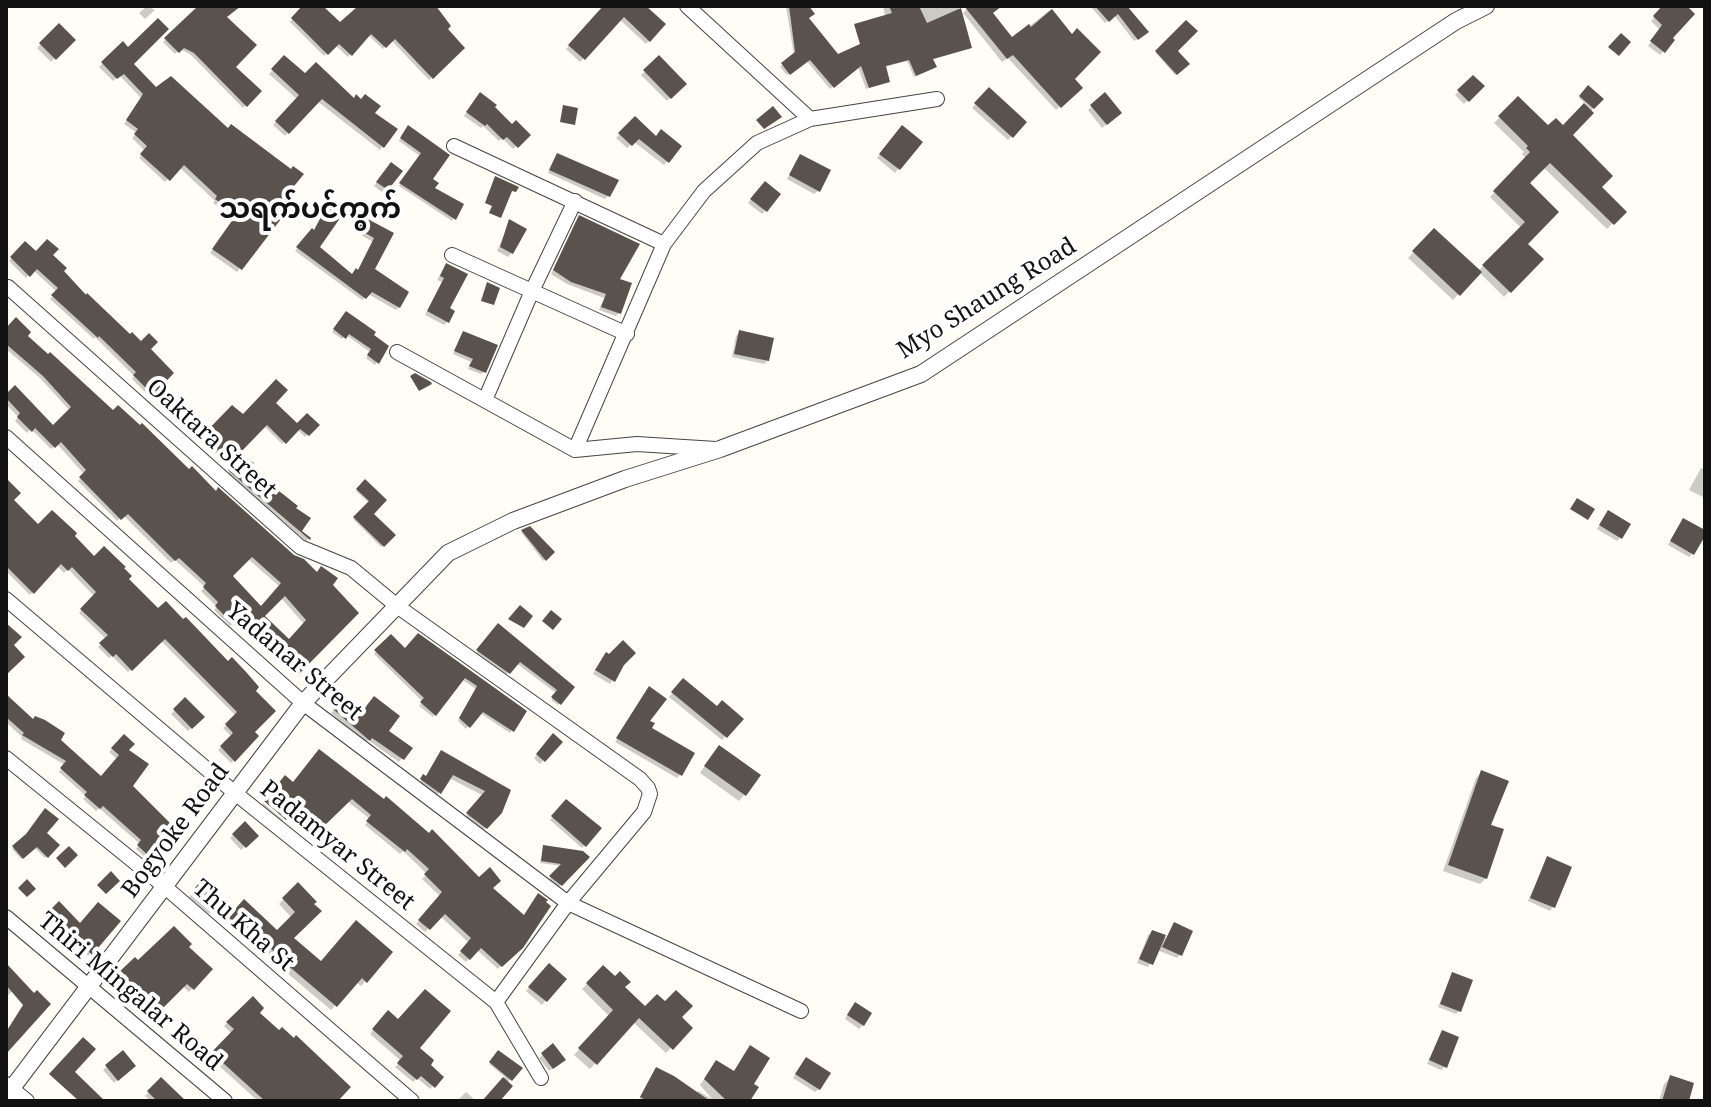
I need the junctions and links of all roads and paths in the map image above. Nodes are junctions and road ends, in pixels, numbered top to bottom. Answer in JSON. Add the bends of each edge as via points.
{"nodes":[{"id":1,"x":687,"y":6,"type":"edge"},
{"id":2,"x":1486,"y":6,"type":"edge"},
{"id":3,"x":937,"y":99,"type":"dead end"},
{"id":4,"x":810,"y":119,"type":"junction"},
{"id":5,"x":454,"y":146,"type":"dead end"},
{"id":6,"x":575,"y":201,"type":"junction"},
{"id":7,"x":664,"y":244,"type":"junction"},
{"id":8,"x":452,"y":255,"type":"dead end"},
{"id":9,"x":7,"y":288,"type":"edge"},
{"id":10,"x":532,"y":291,"type":"junction"},
{"id":11,"x":627,"y":334,"type":"junction"},
{"id":12,"x":397,"y":352,"type":"dead end"},
{"id":13,"x":485,"y":400,"type":"junction"},
{"id":14,"x":6,"y":437,"type":"edge"},
{"id":15,"x":720,"y":449,"type":"junction"},
{"id":16,"x":575,"y":450,"type":"junction"},
{"id":17,"x":6,"y":599,"type":"edge"},
{"id":18,"x":397,"y":606,"type":"junction"},
{"id":19,"x":303,"y":703,"type":"junction"},
{"id":20,"x":6,"y":758,"type":"edge"},
{"id":21,"x":235,"y":793,"type":"junction"},
{"id":22,"x":164,"y":886,"type":"junction"},
{"id":23,"x":568,"y":903,"type":"junction"},
{"id":24,"x":6,"y":917,"type":"edge"},
{"id":25,"x":89,"y":985,"type":"junction"},
{"id":26,"x":496,"y":1002,"type":"junction"},
{"id":27,"x":801,"y":1011,"type":"dead end"},
{"id":28,"x":541,"y":1078,"type":"dead end"},
{"id":29,"x":8,"y":1090,"type":"edge"},
{"id":30,"x":27,"y":1101,"type":"edge"},
{"id":31,"x":225,"y":1101,"type":"edge"},
{"id":32,"x":412,"y":1101,"type":"edge"}],
"edges":[{"from":1,"to":4,"type":"street"},
{"from":2,"to":15,"type":"street","name":"Myo Shaung Road","via":[[921,374]]},
{"from":3,"to":4,"type":"street"},
{"from":4,"to":7,"type":"street","via":[[757,143],[704,191]]},
{"from":5,"to":6,"type":"street"},
{"from":6,"to":7,"type":"street"},
{"from":6,"to":10,"type":"street"},
{"from":7,"to":11,"type":"street"},
{"from":8,"to":10,"type":"street"},
{"from":9,"to":18,"type":"street","name":"Oaktara Street","via":[[300,547],[351,568]]},
{"from":10,"to":11,"type":"street"},
{"from":10,"to":13,"type":"street"},
{"from":11,"to":16,"type":"street"},
{"from":12,"to":13,"type":"street"},
{"from":13,"to":16,"type":"street"},
{"from":14,"to":19,"type":"street","name":"Yadanar Street"},
{"from":15,"to":16,"type":"street","via":[[637,444]]},
{"from":15,"to":18,"type":"street","name":"Myo Shaung Road","via":[[500,527],[448,553]]},
{"from":17,"to":21,"type":"street","name":"Padamyar Street"},
{"from":18,"to":19,"type":"street","name":"Bogyoke Road"},
{"from":18,"to":23,"type":"street","name":"Oaktara Street","via":[[648,788],[644,812]]},
{"from":19,"to":21,"type":"street","name":"Bogyoke Road"},
{"from":19,"to":23,"type":"street","name":"Yadanar Street"},
{"from":20,"to":22,"type":"street","name":"Thu Kha St"},
{"from":21,"to":22,"type":"street","name":"Bogyoke Road"},
{"from":21,"to":26,"type":"street","name":"Padamyar Street"},
{"from":22,"to":25,"type":"street","name":"Bogyoke Road"},
{"from":22,"to":32,"type":"street","name":"Thu Kha St"},
{"from":23,"to":26,"type":"street"},
{"from":23,"to":27,"type":"street","name":"Yadanar Street"},
{"from":24,"to":25,"type":"street","name":"Thiri Mingalar Road"},
{"from":25,"to":29,"type":"street","name":"Bogyoke Road"},
{"from":25,"to":31,"type":"street","name":"Thiri Mingalar Road"},
{"from":26,"to":28,"type":"street"},
{"from":29,"to":30,"type":"street"}]}
